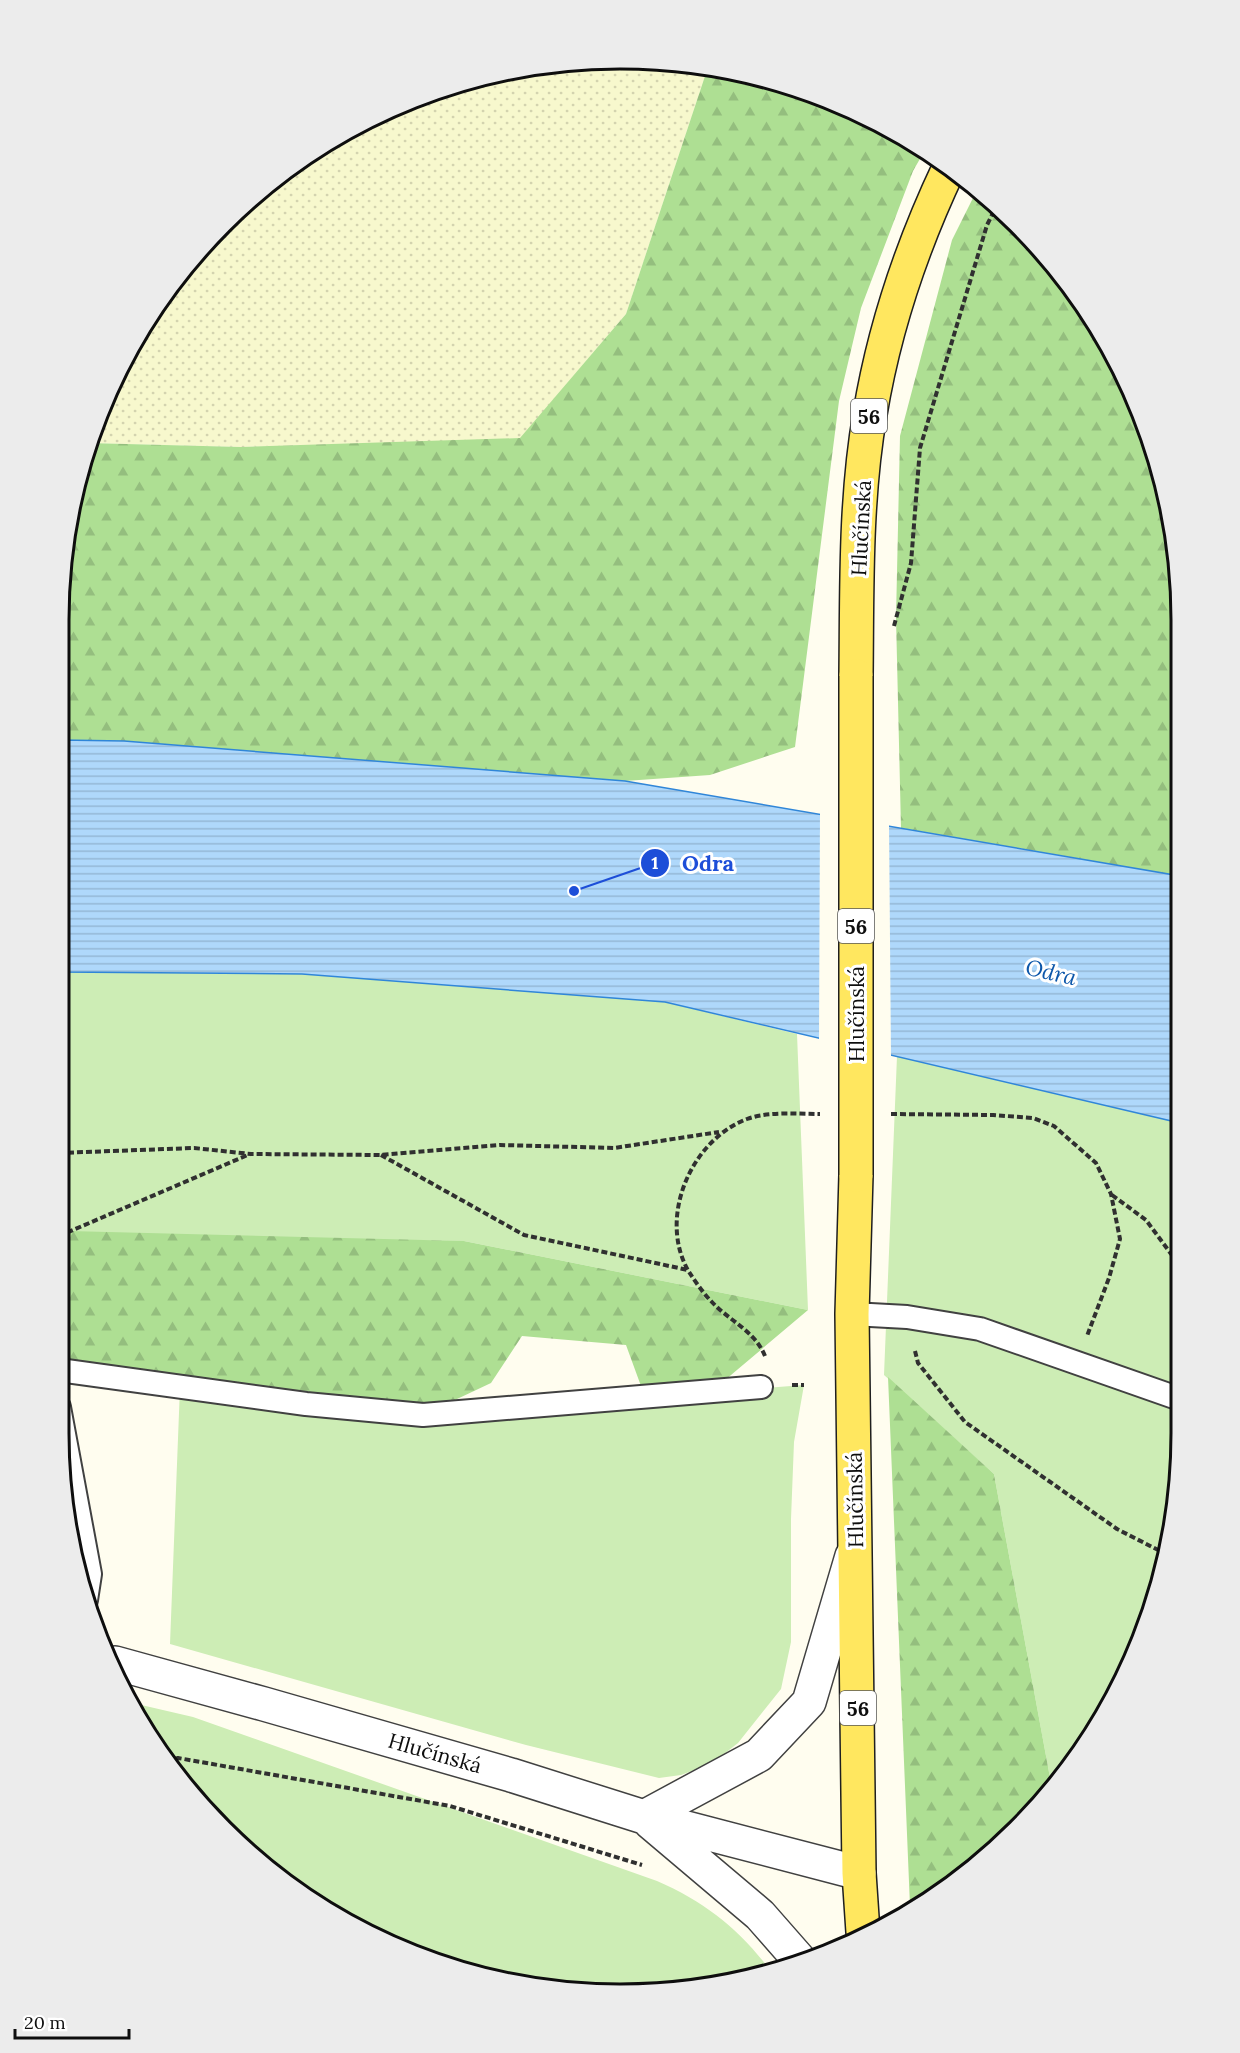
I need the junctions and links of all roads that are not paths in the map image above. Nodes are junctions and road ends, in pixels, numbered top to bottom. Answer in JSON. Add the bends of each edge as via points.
{"nodes":[{"id":1,"x":945,"y":176,"type":"edge"},
{"id":2,"x":852,"y":1314,"type":"junction"},
{"id":3,"x":69,"y":1371,"type":"edge"},
{"id":4,"x":761,"y":1387,"type":"dead end"},
{"id":5,"x":1171,"y":1396,"type":"edge"},
{"id":6,"x":70,"y":1470,"type":"edge"},
{"id":7,"x":856,"y":1544,"type":"junction"},
{"id":8,"x":89,"y":1580,"type":"edge"},
{"id":9,"x":120,"y":1664,"type":"edge"},
{"id":10,"x":644,"y":1817,"type":"junction"},
{"id":11,"x":860,"y":1873,"type":"junction"},
{"id":12,"x":862,"y":1928,"type":"edge"},
{"id":13,"x":795,"y":1956,"type":"edge"}],
"edges":[{"from":1,"to":2,"type":"main road","name":"Hlučínská","number":"56","bridge":true,"via":[[911,258],[883,352],[869,415],[858,548]]},
{"from":2,"to":5,"type":"lane","via":[[907,1317],[980,1329]]},
{"from":2,"to":7,"type":"main road","name":"Hlučínská","number":"56"},
{"from":3,"to":4,"type":"lane","via":[[306,1404],[423,1415]]},
{"from":6,"to":8,"type":"lane"},
{"from":7,"to":10,"type":"street","via":[[809,1702],[759,1755]]},
{"from":7,"to":11,"type":"main road","name":"Hlučínská","number":"56"},
{"from":9,"to":10,"type":"street","name":"Hlučínská","via":[[511,1775]]},
{"from":10,"to":11,"type":"street","name":"Hlučínská"},
{"from":10,"to":13,"type":"street","via":[[760,1915]]},
{"from":11,"to":12,"type":"main road","name":"Hlučínská","number":"56"}]}
